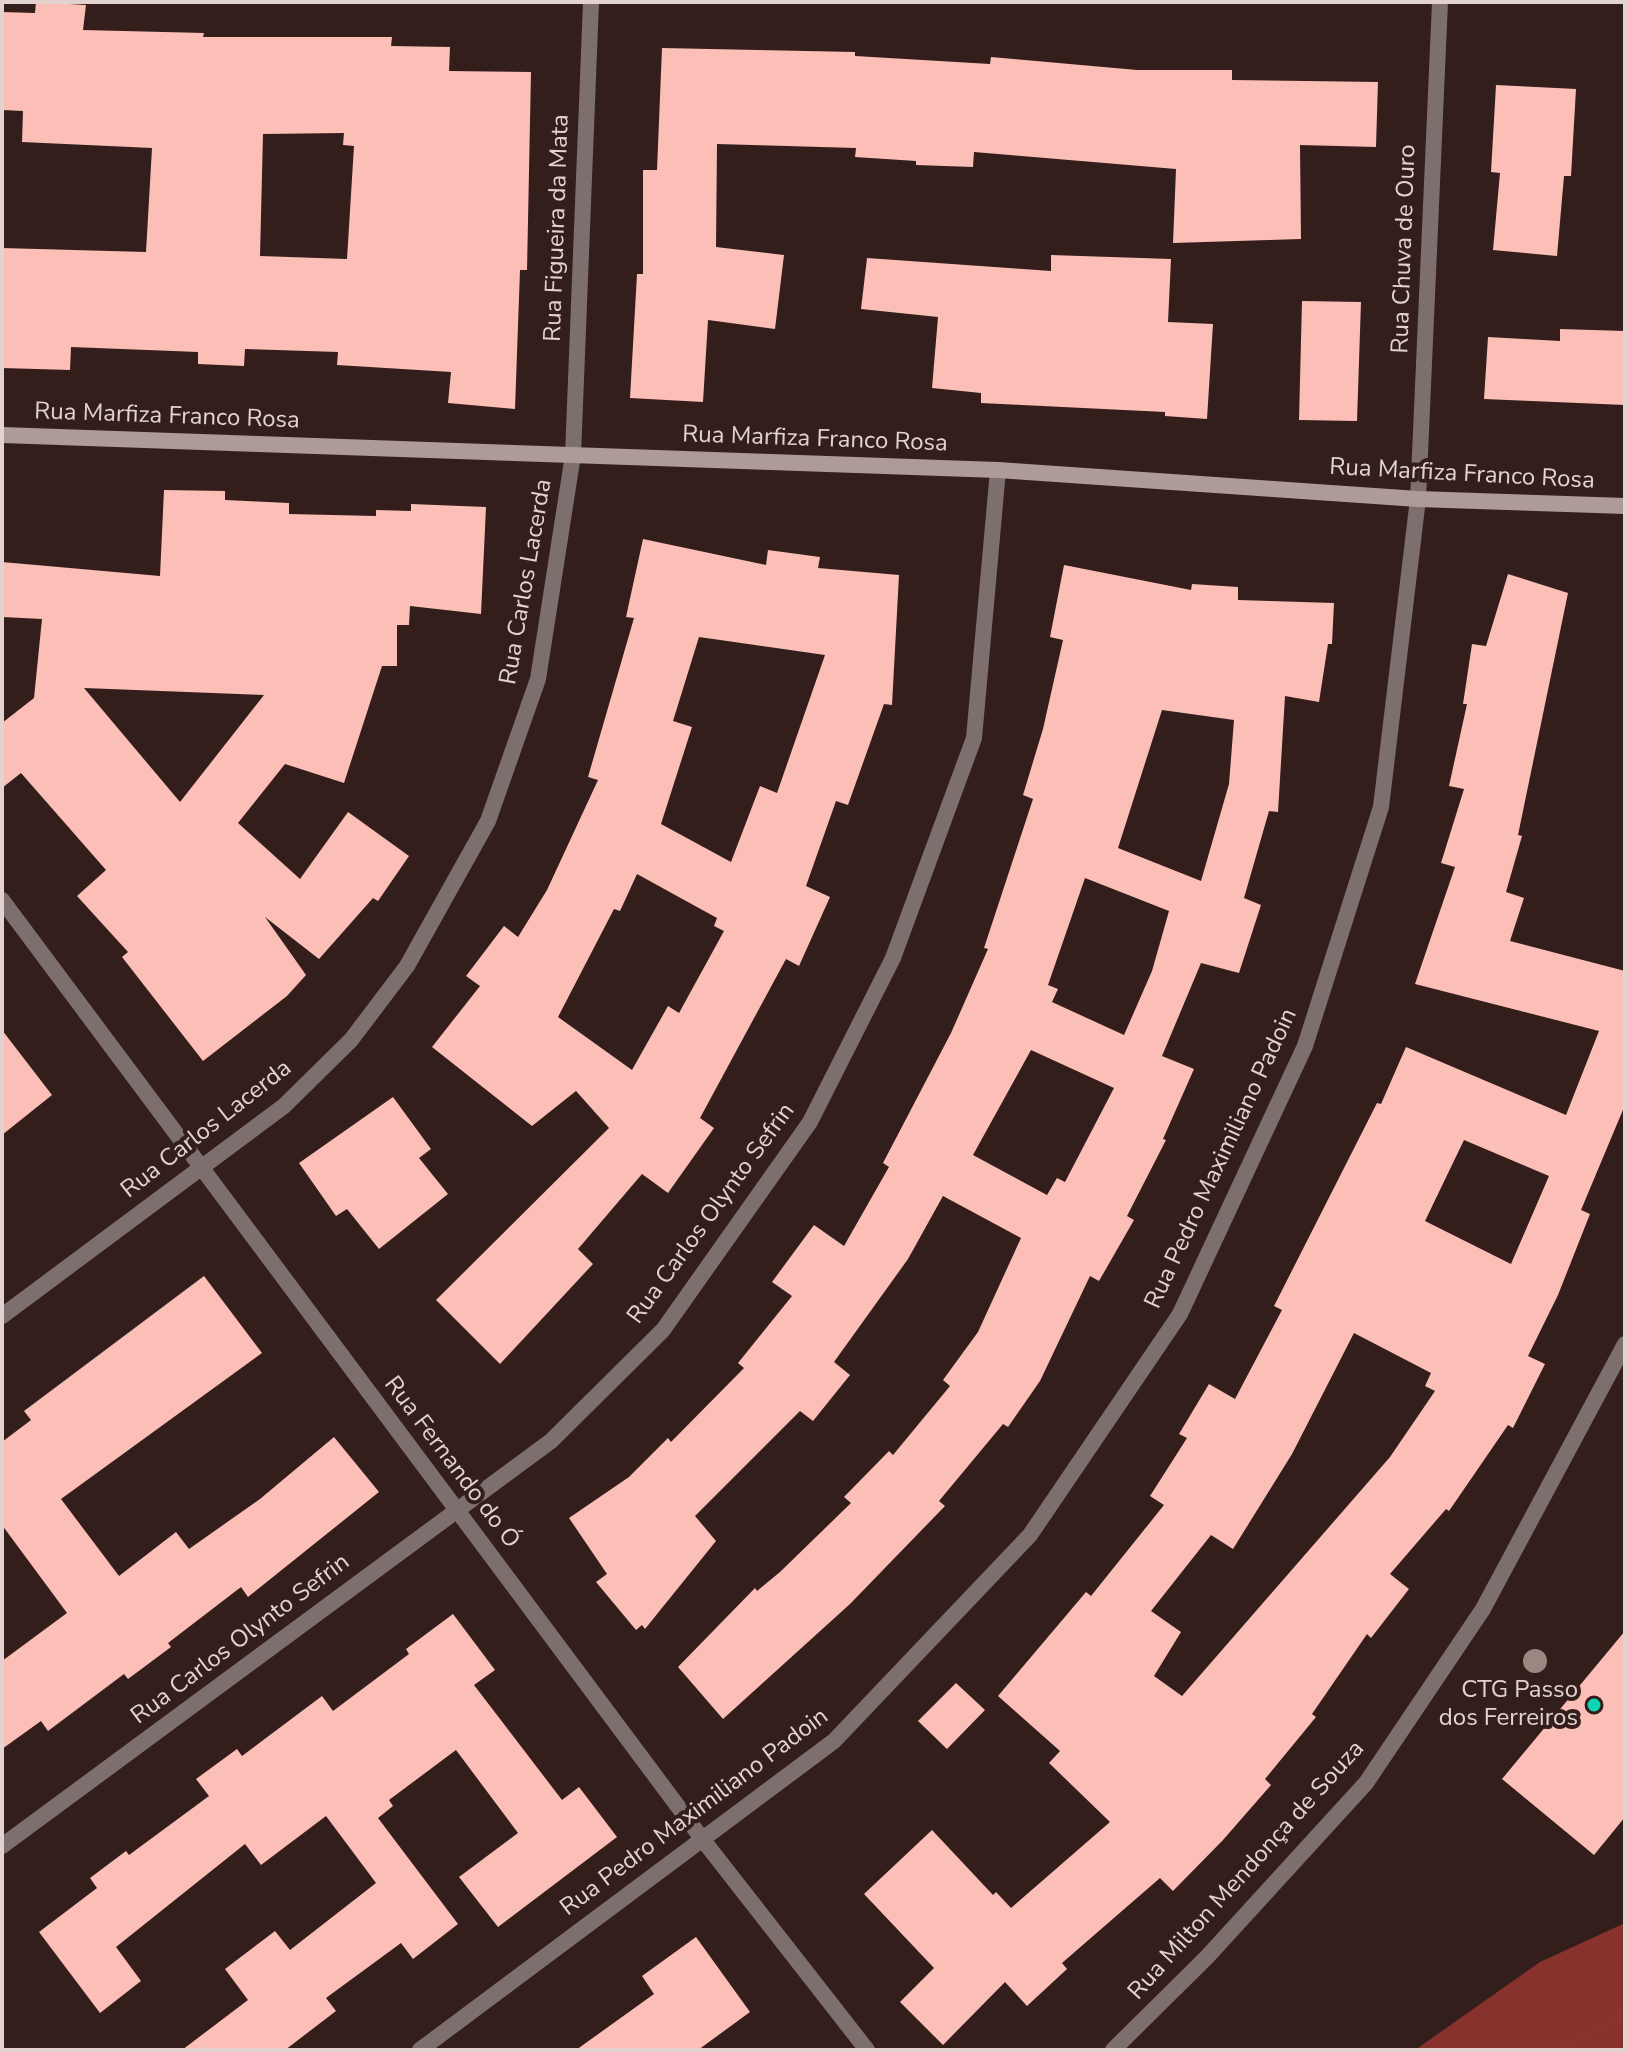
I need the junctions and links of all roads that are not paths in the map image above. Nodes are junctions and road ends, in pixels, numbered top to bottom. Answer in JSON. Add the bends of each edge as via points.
{"nodes":[{"id":1,"x":591,"y":2,"type":"edge"},
{"id":2,"x":1440,"y":2,"type":"edge"},
{"id":3,"x":2,"y":435,"type":"edge"},
{"id":4,"x":573,"y":455,"type":"junction"},
{"id":5,"x":998,"y":470,"type":"junction"},
{"id":6,"x":1418,"y":499,"type":"junction"},
{"id":7,"x":1625,"y":506,"type":"edge"},
{"id":8,"x":2,"y":900,"type":"edge"},
{"id":9,"x":202,"y":1168,"type":"junction"},
{"id":10,"x":2,"y":1316,"type":"edge"},
{"id":11,"x":1625,"y":1344,"type":"edge"},
{"id":12,"x":456,"y":1510,"type":"junction"},
{"id":13,"x":703,"y":1840,"type":"junction"},
{"id":14,"x":2,"y":1846,"type":"edge"},
{"id":15,"x":420,"y":2050,"type":"edge"},
{"id":16,"x":867,"y":2050,"type":"edge"},
{"id":17,"x":1113,"y":2050,"type":"edge"}],
"edges":[{"from":1,"to":4,"type":"street","name":"Rua Figueira da Mata"},
{"from":2,"to":6,"type":"street","name":"Rua Chuva de Ouro"},
{"from":3,"to":4,"type":"street","name":"Rua Marfiza Franco Rosa"},
{"from":4,"to":5,"type":"street","name":"Rua Marfiza Franco Rosa"},
{"from":4,"to":9,"type":"street","name":"Rua Carlos Lacerda","via":[[538,679],[488,821],[407,966],[351,1040],[284,1106]]},
{"from":5,"to":6,"type":"street","name":"Rua Marfiza Franco Rosa"},
{"from":5,"to":12,"type":"street","name":"Rua Carlos Olynto Sefrin","via":[[974,738],[893,958],[810,1122],[663,1330],[551,1441]]},
{"from":6,"to":7,"type":"street","name":"Rua Marfiza Franco Rosa"},
{"from":6,"to":13,"type":"street","name":"Rua Pedro Maximiliano Padoin","via":[[1381,807],[1305,1046],[1180,1314],[1030,1535],[834,1741]]},
{"from":8,"to":9,"type":"street","name":"Rua Fernando do Ó"},
{"from":9,"to":10,"type":"street","name":"Rua Carlos Lacerda"},
{"from":9,"to":12,"type":"street","name":"Rua Fernando do Ó"},
{"from":11,"to":17,"type":"street","name":"Rua Milton Mendonça de Souza","via":[[1483,1609],[1366,1783],[1207,1957]]},
{"from":12,"to":13,"type":"street","name":"Rua Fernando do Ó"},
{"from":12,"to":14,"type":"street","name":"Rua Carlos Olynto Sefrin"},
{"from":13,"to":15,"type":"street","name":"Rua Pedro Maximiliano Padoin"},
{"from":13,"to":16,"type":"street","name":"Rua Fernando do Ó"}]}
